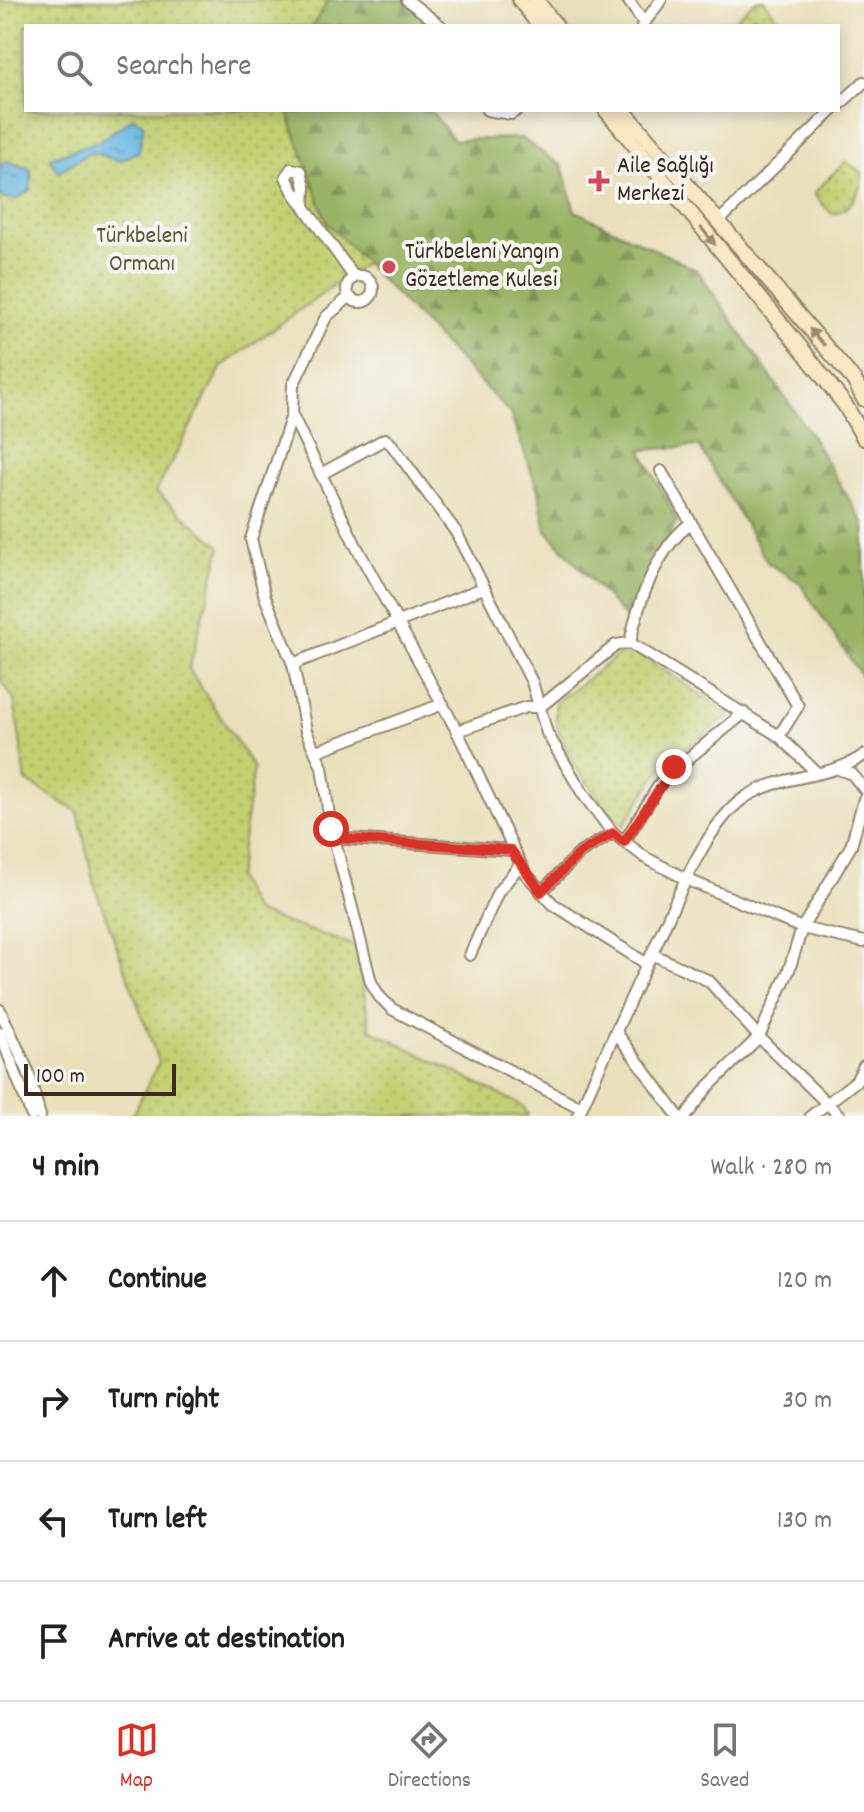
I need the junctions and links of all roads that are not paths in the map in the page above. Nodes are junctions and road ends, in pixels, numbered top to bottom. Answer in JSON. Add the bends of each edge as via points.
{"nodes":[{"id":1,"x":407,"y":0,"type":"edge"},
{"id":2,"x":520,"y":0,"type":"edge"},
{"id":3,"x":536,"y":0,"type":"edge"},
{"id":4,"x":628,"y":0,"type":"edge"},
{"id":5,"x":661,"y":0,"type":"edge"},
{"id":6,"x":438,"y":24,"type":"edge"},
{"id":7,"x":538,"y":24,"type":"edge"},
{"id":8,"x":554,"y":24,"type":"edge"},
{"id":9,"x":642,"y":24,"type":"edge"},
{"id":10,"x":644,"y":24,"type":"edge"},
{"id":11,"x":864,"y":82,"type":"edge"},
{"id":12,"x":840,"y":104,"type":"edge"},
{"id":13,"x":608,"y":112,"type":"edge"},
{"id":14,"x":625,"y":112,"type":"edge"},
{"id":15,"x":831,"y":112,"type":"edge"},
{"id":16,"x":304,"y":206,"type":"dead end"},
{"id":17,"x":718,"y":222,"type":"junction"},
{"id":18,"x":354,"y":277,"type":"junction"},
{"id":19,"x":349,"y":297,"type":"junction"},
{"id":20,"x":864,"y":399,"type":"edge"},
{"id":21,"x":292,"y":415,"type":"junction"},
{"id":22,"x":864,"y":438,"type":"edge"},
{"id":23,"x":661,"y":471,"type":"dead end"},
{"id":24,"x":321,"y":474,"type":"junction"},
{"id":25,"x":691,"y":523,"type":"junction"},
{"id":26,"x":483,"y":588,"type":"junction"},
{"id":27,"x":398,"y":624,"type":"junction"},
{"id":28,"x":630,"y":643,"type":"junction"},
{"id":29,"x":293,"y":664,"type":"junction"},
{"id":30,"x":443,"y":704,"type":"junction"},
{"id":31,"x":540,"y":707,"type":"junction"},
{"id":32,"x":744,"y":713,"type":"junction"},
{"id":33,"x":457,"y":731,"type":"junction"},
{"id":34,"x":779,"y":736,"type":"junction"},
{"id":35,"x":317,"y":751,"type":"junction"},
{"id":36,"x":864,"y":755,"type":"edge"},
{"id":37,"x":838,"y":769,"type":"junction"},
{"id":38,"x":816,"y":772,"type":"junction"},
{"id":39,"x":864,"y":789,"type":"edge"},
{"id":40,"x":864,"y":799,"type":"edge"},
{"id":41,"x":613,"y":833,"type":"junction"},
{"id":42,"x":334,"y":838,"type":"junction"},
{"id":43,"x":624,"y":842,"type":"junction"},
{"id":44,"x":511,"y":850,"type":"junction"},
{"id":45,"x":520,"y":865,"type":"junction"},
{"id":46,"x":686,"y":879,"type":"junction"},
{"id":47,"x":541,"y":892,"type":"junction"},
{"id":48,"x":802,"y":928,"type":"junction"},
{"id":49,"x":864,"y":942,"type":"edge"},
{"id":50,"x":470,"y":955,"type":"dead end"},
{"id":51,"x":650,"y":959,"type":"junction"},
{"id":52,"x":0,"y":1010,"type":"edge"},
{"id":53,"x":616,"y":1032,"type":"junction"},
{"id":54,"x":0,"y":1033,"type":"edge"},
{"id":55,"x":759,"y":1037,"type":"junction"},
{"id":56,"x":864,"y":1066,"type":"edge"},
{"id":57,"x":860,"y":1081,"type":"edge"},
{"id":58,"x":826,"y":1103,"type":"junction"},
{"id":59,"x":580,"y":1112,"type":"edge"},
{"id":60,"x":32,"y":1116,"type":"edge"},
{"id":61,"x":40,"y":1116,"type":"edge"},
{"id":62,"x":678,"y":1116,"type":"edge"},
{"id":63,"x":686,"y":1116,"type":"edge"},
{"id":64,"x":811,"y":1116,"type":"edge"},
{"id":65,"x":840,"y":1116,"type":"edge"}],
"edges":[{"from":1,"to":6,"type":"street"},
{"from":2,"to":7,"type":"main road"},
{"from":3,"to":8,"type":"main road"},
{"from":4,"to":9,"type":"street"},
{"from":5,"to":10,"type":"street"},
{"from":11,"to":12,"type":"street"},
{"from":13,"to":22,"type":"main road","one_way":true,"via":[[812,363]]},
{"from":14,"to":17,"type":"main road"},
{"from":15,"to":17,"type":"street"},
{"from":16,"to":18,"type":"street"},
{"from":20,"to":17,"type":"main road","one_way":true,"via":[[854,380]]},
{"from":18,"to":19,"type":"street","via":[[347,288]]},
{"from":18,"to":19,"type":"street","via":[[368,278],[374,290],[362,302]]},
{"from":19,"to":21,"type":"street","via":[[320,327],[293,385]]},
{"from":21,"to":24,"type":"street"},
{"from":21,"to":29,"type":"street","via":[[251,539],[265,597]]},
{"from":23,"to":25,"type":"street"},
{"from":24,"to":26,"type":"street","via":[[385,439],[456,532]]},
{"from":24,"to":27,"type":"street"},
{"from":25,"to":28,"type":"street","via":[[664,552]]},
{"from":25,"to":34,"type":"street","via":[[798,706]]},
{"from":26,"to":27,"type":"street"},
{"from":26,"to":31,"type":"street"},
{"from":27,"to":29,"type":"street"},
{"from":27,"to":30,"type":"street"},
{"from":28,"to":31,"type":"street","via":[[616,645]]},
{"from":28,"to":32,"type":"street"},
{"from":29,"to":35,"type":"street","via":[[303,722]]},
{"from":30,"to":33,"type":"street"},
{"from":30,"to":35,"type":"street"},
{"from":31,"to":33,"type":"street"},
{"from":31,"to":41,"type":"street","via":[[547,733]]},
{"from":32,"to":34,"type":"street"},
{"from":32,"to":43,"type":"street","via":[[663,779]]},
{"from":33,"to":44,"type":"street"},
{"from":34,"to":38,"type":"street"},
{"from":35,"to":42,"type":"street"},
{"from":36,"to":37,"type":"street"},
{"from":37,"to":38,"type":"street"},
{"from":37,"to":39,"type":"street","via":[[852,774]]},
{"from":38,"to":46,"type":"street","via":[[791,777],[744,799]]},
{"from":40,"to":48,"type":"street","via":[[851,846]]},
{"from":41,"to":43,"type":"street"},
{"from":41,"to":47,"type":"street","via":[[580,853]]},
{"from":42,"to":44,"type":"street"},
{"from":42,"to":59,"type":"street","via":[[371,982],[385,1003]]},
{"from":43,"to":46,"type":"street"},
{"from":44,"to":45,"type":"street"},
{"from":45,"to":47,"type":"street"},
{"from":45,"to":50,"type":"street","via":[[498,892]]},
{"from":46,"to":48,"type":"street"},
{"from":46,"to":51,"type":"street"},
{"from":47,"to":51,"type":"street","via":[[573,918]]},
{"from":48,"to":49,"type":"street"},
{"from":48,"to":55,"type":"street"},
{"from":51,"to":53,"type":"street"},
{"from":51,"to":55,"type":"street","via":[[700,973]]},
{"from":52,"to":61,"type":"street","via":[[28,1071]]},
{"from":53,"to":59,"type":"street"},
{"from":53,"to":62,"type":"street"},
{"from":54,"to":60,"type":"street"},
{"from":55,"to":58,"type":"street"},
{"from":55,"to":63,"type":"street"},
{"from":56,"to":57,"type":"street"},
{"from":57,"to":58,"type":"street"},
{"from":58,"to":64,"type":"street"},
{"from":58,"to":65,"type":"street"}]}
